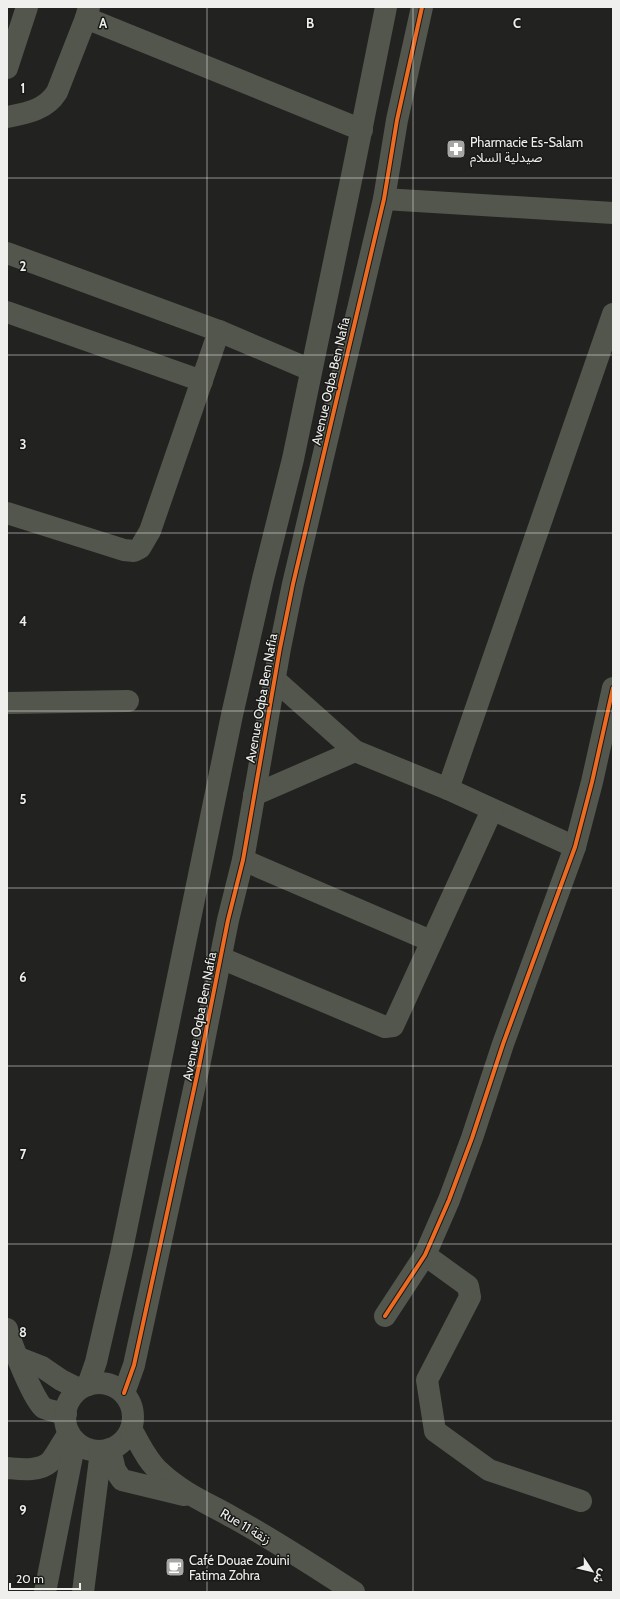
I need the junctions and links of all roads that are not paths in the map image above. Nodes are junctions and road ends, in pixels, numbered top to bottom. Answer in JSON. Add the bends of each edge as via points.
{"nodes":[{"id":1,"x":27,"y":7,"type":"edge"},
{"id":2,"x":386,"y":7,"type":"edge"},
{"id":3,"x":422,"y":7,"type":"edge"},
{"id":4,"x":87,"y":13,"type":"edge"},
{"id":5,"x":7,"y":68,"type":"edge"},
{"id":6,"x":7,"y":117,"type":"edge"},
{"id":7,"x":362,"y":130,"type":"junction"},
{"id":8,"x":384,"y":199,"type":"junction"},
{"id":9,"x":613,"y":213,"type":"edge"},
{"id":10,"x":7,"y":253,"type":"edge"},
{"id":11,"x":7,"y":312,"type":"edge"},
{"id":12,"x":613,"y":314,"type":"edge"},
{"id":13,"x":219,"y":332,"type":"junction"},
{"id":14,"x":311,"y":370,"type":"junction"},
{"id":15,"x":202,"y":381,"type":"junction"},
{"id":16,"x":7,"y":513,"type":"edge"},
{"id":17,"x":274,"y":678,"type":"junction"},
{"id":18,"x":613,"y":688,"type":"edge"},
{"id":19,"x":128,"y":701,"type":"dead end"},
{"id":20,"x":7,"y":703,"type":"edge"},
{"id":21,"x":355,"y":751,"type":"junction"},
{"id":22,"x":448,"y":789,"type":"junction"},
{"id":23,"x":254,"y":795,"type":"junction"},
{"id":24,"x":492,"y":810,"type":"junction"},
{"id":25,"x":575,"y":847,"type":"junction"},
{"id":26,"x":243,"y":860,"type":"junction"},
{"id":27,"x":432,"y":941,"type":"junction"},
{"id":28,"x":221,"y":958,"type":"junction"},
{"id":29,"x":425,"y":1255,"type":"junction"},
{"id":30,"x":385,"y":1316,"type":"dead end"},
{"id":31,"x":7,"y":1329,"type":"edge"},
{"id":32,"x":19,"y":1358,"type":"junction"},
{"id":33,"x":84,"y":1387,"type":"junction"},
{"id":34,"x":124,"y":1393,"type":"junction"},
{"id":35,"x":70,"y":1429,"type":"junction"},
{"id":36,"x":131,"y":1429,"type":"junction"},
{"id":37,"x":106,"y":1450,"type":"junction"},
{"id":38,"x":7,"y":1468,"type":"edge"},
{"id":39,"x":199,"y":1498,"type":"junction"},
{"id":40,"x":581,"y":1501,"type":"dead end"},
{"id":41,"x":45,"y":1592,"type":"edge"},
{"id":42,"x":83,"y":1592,"type":"edge"},
{"id":43,"x":354,"y":1592,"type":"edge"}],
"edges":[{"from":1,"to":5,"type":"street"},
{"from":2,"to":7,"type":"street","name":"Avenue Oqba Ben Nafia"},
{"from":3,"to":8,"type":"street","name":"Avenue Oqba Ben Nafia","via":[[397,120]]},
{"from":4,"to":6,"type":"street","via":[[53,99],[32,112]]},
{"from":4,"to":7,"type":"street"},
{"from":7,"to":14,"type":"street","name":"Avenue Oqba Ben Nafia"},
{"from":8,"to":9,"type":"street"},
{"from":8,"to":17,"type":"street","name":"Avenue Oqba Ben Nafia","via":[[293,584]]},
{"from":10,"to":13,"type":"street"},
{"from":11,"to":15,"type":"street"},
{"from":12,"to":22,"type":"street"},
{"from":13,"to":14,"type":"street"},
{"from":13,"to":15,"type":"street"},
{"from":14,"to":33,"type":"street","name":"Avenue Oqba Ben Nafia","via":[[293,459],[232,715],[119,1262],[96,1362]]},
{"from":15,"to":16,"type":"street","via":[[150,531],[140,548],[134,551],[108,547]]},
{"from":17,"to":21,"type":"street"},
{"from":17,"to":23,"type":"street","name":"Avenue Oqba Ben Nafia"},
{"from":18,"to":25,"type":"street"},
{"from":19,"to":20,"type":"street"},
{"from":21,"to":22,"type":"street"},
{"from":21,"to":23,"type":"street"},
{"from":22,"to":24,"type":"street"},
{"from":23,"to":26,"type":"street","name":"Avenue Oqba Ben Nafia"},
{"from":24,"to":25,"type":"street"},
{"from":24,"to":27,"type":"street"},
{"from":25,"to":29,"type":"street","via":[[503,1044],[487,1098],[449,1200]]},
{"from":26,"to":27,"type":"street"},
{"from":26,"to":28,"type":"street","name":"Avenue Oqba Ben Nafia"},
{"from":27,"to":28,"type":"street","via":[[394,1026],[385,1027]]},
{"from":28,"to":34,"type":"street","name":"Avenue Oqba Ben Nafia","via":[[134,1365]]},
{"from":29,"to":30,"type":"street"},
{"from":29,"to":40,"type":"street","via":[[468,1286],[470,1297],[427,1380],[434,1431],[489,1470]]},
{"from":31,"to":32,"type":"street"},
{"from":32,"to":33,"type":"street","via":[[42,1366],[61,1380]]},
{"from":32,"to":35,"type":"street","via":[[30,1386],[44,1408]]},
{"from":33,"to":34,"type":"street","via":[[98,1383],[107,1384]]},
{"from":33,"to":35,"type":"street","via":[[72,1396],[68,1404]]},
{"from":34,"to":36,"type":"street","via":[[133,1410]]},
{"from":35,"to":37,"type":"street","via":[[83,1446],[91,1450]]},
{"from":35,"to":38,"type":"street","via":[[50,1462],[28,1469]]},
{"from":35,"to":41,"type":"street"},
{"from":36,"to":37,"type":"street","via":[[119,1445]]},
{"from":36,"to":39,"type":"street","name":"Rue 11 زنقة","via":[[158,1471],[178,1488]]},
{"from":37,"to":39,"type":"street","name":"Rue 11 زنقة","via":[[122,1480]]},
{"from":37,"to":42,"type":"street"},
{"from":39,"to":43,"type":"street","name":"Rue 11 زنقة"}]}
